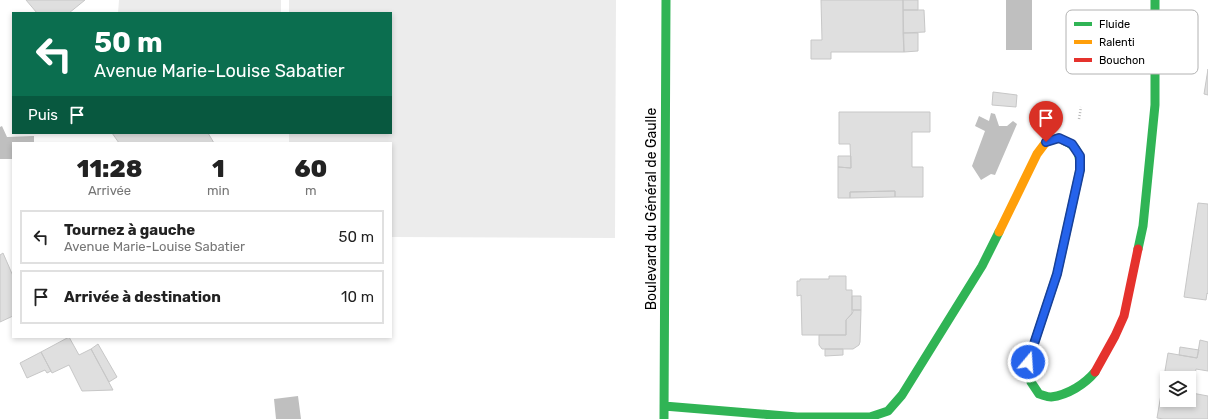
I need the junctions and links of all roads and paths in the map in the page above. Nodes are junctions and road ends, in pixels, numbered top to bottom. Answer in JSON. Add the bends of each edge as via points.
{"nodes":[{"id":1,"x":666,"y":0,"type":"edge"},
{"id":2,"x":1155,"y":74,"type":"edge"},
{"id":3,"x":664,"y":406,"type":"junction"},
{"id":4,"x":664,"y":419,"type":"edge"}],
"edges":[{"from":1,"to":3,"type":"street","name":"Boulevard du Général de Gaulle"},
{"from":2,"to":3,"type":"street","via":[[1155,105],[1143,226],[1124,316],[1094,373],[1079,386],[1064,394],[1050,397],[1039,394],[1031,382],[1028,362],[1057,274],[1080,170],[1080,156],[1072,144],[1059,138],[1046,142],[1037,154],[982,266],[902,395],[888,411],[870,417],[797,417]]},
{"from":3,"to":4,"type":"street","name":"Boulevard du Général de Gaulle"}]}
